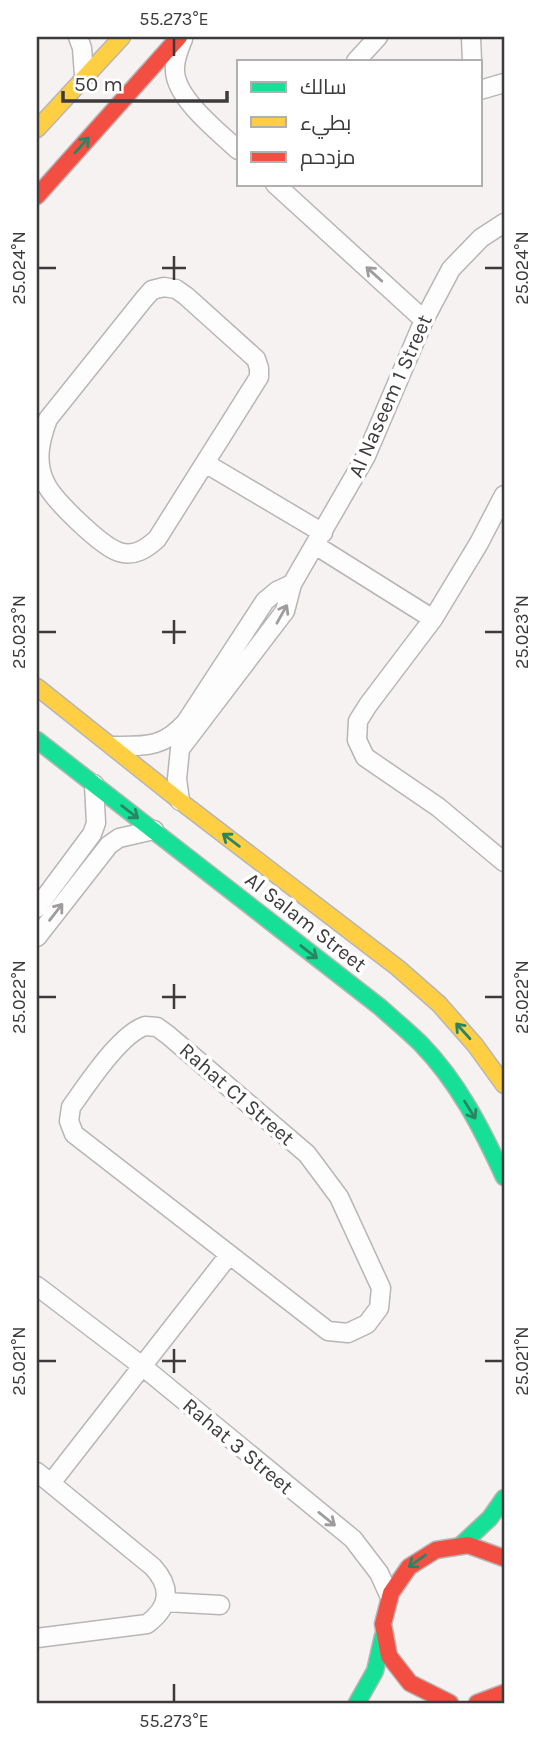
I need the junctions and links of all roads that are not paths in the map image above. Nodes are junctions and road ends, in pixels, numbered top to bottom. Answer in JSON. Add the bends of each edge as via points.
{"nodes":[{"id":1,"x":78,"y":37,"type":"edge"},
{"id":2,"x":121,"y":37,"type":"edge"},
{"id":3,"x":181,"y":37,"type":"edge"},
{"id":4,"x":378,"y":37,"type":"edge"},
{"id":5,"x":471,"y":37,"type":"edge"},
{"id":6,"x":357,"y":60,"type":"edge"},
{"id":7,"x":472,"y":60,"type":"edge"},
{"id":8,"x":84,"y":75,"type":"junction"},
{"id":9,"x":504,"y":83,"type":"edge"},
{"id":10,"x":482,"y":89,"type":"edge"},
{"id":11,"x":37,"y":129,"type":"edge"},
{"id":12,"x":237,"y":149,"type":"edge"},
{"id":13,"x":277,"y":186,"type":"edge"},
{"id":14,"x":37,"y":196,"type":"edge"},
{"id":15,"x":504,"y":223,"type":"edge"},
{"id":16,"x":424,"y":320,"type":"junction"},
{"id":17,"x":205,"y":463,"type":"junction"},
{"id":18,"x":504,"y":495,"type":"edge"},
{"id":19,"x":319,"y":539,"type":"junction"},
{"id":20,"x":292,"y":584,"type":"junction"},
{"id":21,"x":433,"y":619,"type":"junction"},
{"id":22,"x":249,"y":623,"type":"junction"},
{"id":23,"x":266,"y":637,"type":"junction"},
{"id":24,"x":227,"y":674,"type":"junction"},
{"id":25,"x":37,"y":687,"type":"edge"},
{"id":26,"x":37,"y":740,"type":"edge"},
{"id":27,"x":113,"y":746,"type":"junction"},
{"id":28,"x":94,"y":785,"type":"junction"},
{"id":29,"x":180,"y":801,"type":"junction"},
{"id":30,"x":154,"y":830,"type":"junction"},
{"id":31,"x":504,"y":862,"type":"edge"},
{"id":32,"x":68,"y":882,"type":"junction"},
{"id":33,"x":37,"y":908,"type":"edge"},
{"id":34,"x":37,"y":935,"type":"edge"},
{"id":35,"x":504,"y":1085,"type":"edge"},
{"id":36,"x":504,"y":1177,"type":"edge"},
{"id":37,"x":229,"y":1255,"type":"junction"},
{"id":38,"x":37,"y":1286,"type":"edge"},
{"id":39,"x":142,"y":1366,"type":"junction"},
{"id":40,"x":44,"y":1478,"type":"edge"},
{"id":41,"x":504,"y":1498,"type":"edge"},
{"id":42,"x":460,"y":1546,"type":"junction"},
{"id":43,"x":504,"y":1558,"type":"edge"},
{"id":44,"x":389,"y":1595,"type":"junction"},
{"id":45,"x":166,"y":1602,"type":"junction"},
{"id":46,"x":220,"y":1605,"type":"dead end"},
{"id":47,"x":383,"y":1634,"type":"junction"},
{"id":48,"x":37,"y":1638,"type":"edge"},
{"id":49,"x":357,"y":1703,"type":"edge"},
{"id":50,"x":450,"y":1703,"type":"edge"}],
"edges":[{"from":1,"to":8,"type":"street"},
{"from":2,"to":8,"type":"street"},
{"from":3,"to":12,"type":"street","via":[[175,71],[179,88]]},
{"from":14,"to":3,"type":"street","one_way":true},
{"from":4,"to":6,"type":"street"},
{"from":5,"to":7,"type":"street"},
{"from":8,"to":11,"type":"street"},
{"from":9,"to":10,"type":"street"},
{"from":16,"to":13,"type":"street","one_way":true},
{"from":15,"to":16,"type":"street","name":"Al Naseem 1 Street","via":[[481,237],[451,269]]},
{"from":16,"to":19,"type":"street","name":"Al Naseem 1 Street","via":[[366,456]]},
{"from":17,"to":17,"type":"street","via":[[259,377],[259,368],[256,359],[186,296],[176,289],[152,290],[48,419],[39,461],[44,481],[55,500],[106,545],[133,554],[157,539]]},
{"from":17,"to":19,"type":"street"},
{"from":18,"to":21,"type":"street"},
{"from":19,"to":20,"type":"street","name":"Al Naseem 1 Street"},
{"from":19,"to":21,"type":"street"},
{"from":20,"to":22,"type":"street","name":"Al Naseem 1 Street","via":[[265,601]]},
{"from":23,"to":20,"type":"street","name":"Al Naseem 1 Street","one_way":true,"via":[[285,611]]},
{"from":21,"to":31,"type":"street","via":[[368,705],[358,721],[357,740],[365,757],[438,807]]},
{"from":22,"to":23,"type":"street"},
{"from":22,"to":24,"type":"street","name":"Al Naseem 1 Street"},
{"from":23,"to":24,"type":"street","name":"Al Naseem 1 Street"},
{"from":24,"to":27,"type":"street","name":"Al Naseem 1 Street","via":[[164,741],[149,746]]},
{"from":24,"to":29,"type":"street","name":"Al Naseem 1 Street","via":[[180,750]]},
{"from":25,"to":27,"type":"street","name":"Al Salam Street"},
{"from":26,"to":28,"type":"street","name":"Al Salam Street"},
{"from":27,"to":29,"type":"street","name":"Al Salam Street"},
{"from":28,"to":30,"type":"street","name":"Al Salam Street","one_way":true},
{"from":28,"to":32,"type":"street","via":[[96,823]]},
{"from":35,"to":29,"type":"street","name":"Al Salam Street","one_way":true,"via":[[439,1004],[398,968]]},
{"from":30,"to":32,"type":"street","via":[[118,838]]},
{"from":30,"to":36,"type":"street","name":"Al Salam Street","one_way":true,"via":[[421,1044],[485,1133]]},
{"from":32,"to":33,"type":"street"},
{"from":34,"to":32,"type":"street","one_way":true},
{"from":37,"to":37,"type":"street","name":"Rahat C1 Street","via":[[328,1331],[348,1333],[367,1324],[379,1308],[381,1288],[356,1232],[339,1197],[307,1154],[157,1027],[132,1030],[71,1107],[69,1121],[74,1133]]},
{"from":37,"to":39,"type":"street"},
{"from":38,"to":39,"type":"street","name":"Rahat 3 Street"},
{"from":39,"to":40,"type":"street"},
{"from":39,"to":44,"type":"street","name":"Rahat 3 Street","one_way":true,"via":[[353,1539]]},
{"from":40,"to":45,"type":"street","via":[[153,1567],[162,1577]]},
{"from":41,"to":42,"type":"street"},
{"from":42,"to":43,"type":"street","via":[[481,1548]]},
{"from":42,"to":44,"type":"street","one_way":true,"via":[[434,1551],[411,1564]]},
{"from":44,"to":47,"type":"street"},
{"from":45,"to":46,"type":"street"},
{"from":45,"to":48,"type":"street","via":[[147,1624]]},
{"from":47,"to":49,"type":"street","via":[[380,1660]]},
{"from":47,"to":50,"type":"street","via":[[391,1660],[406,1682],[428,1697]]}]}
